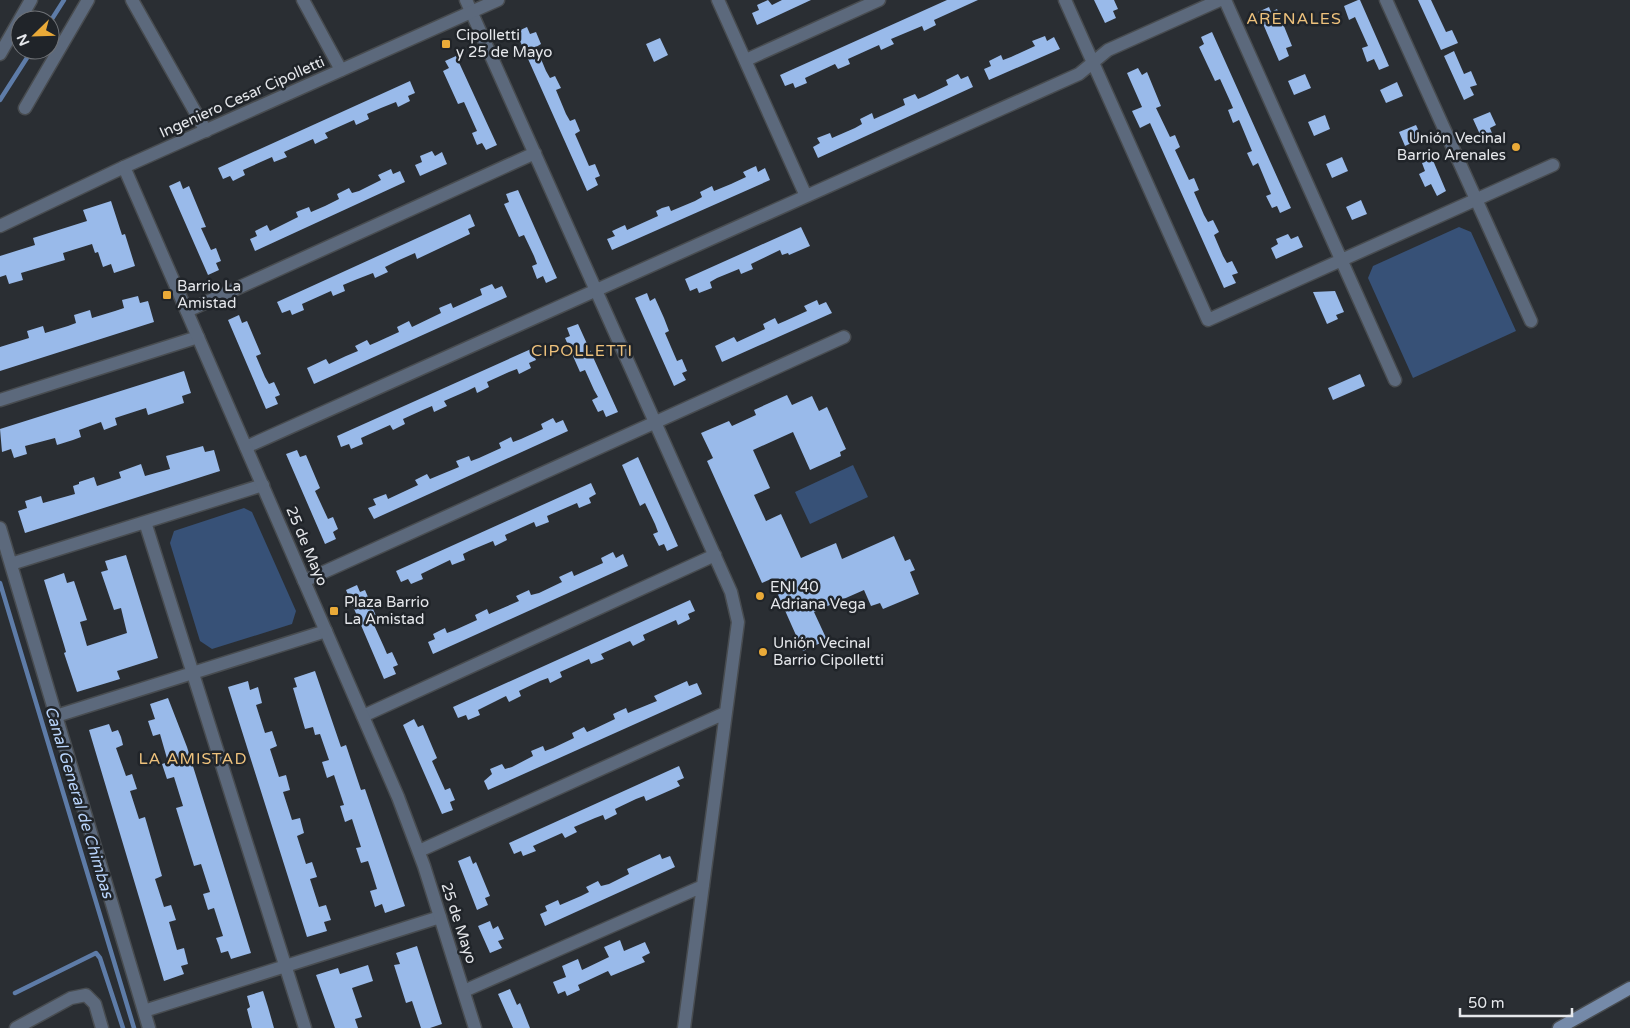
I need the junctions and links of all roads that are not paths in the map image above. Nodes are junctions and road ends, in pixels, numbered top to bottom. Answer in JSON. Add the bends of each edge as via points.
{"nodes":[{"id":1,"x":31,"y":0,"type":"edge"},
{"id":2,"x":88,"y":0,"type":"edge"},
{"id":3,"x":132,"y":0,"type":"edge"},
{"id":4,"x":303,"y":0,"type":"edge"},
{"id":5,"x":466,"y":0,"type":"edge"},
{"id":6,"x":498,"y":0,"type":"edge"},
{"id":7,"x":718,"y":0,"type":"edge"},
{"id":8,"x":879,"y":0,"type":"edge"},
{"id":9,"x":1065,"y":0,"type":"edge"},
{"id":10,"x":1220,"y":0,"type":"edge"},
{"id":11,"x":1224,"y":0,"type":"edge"},
{"id":12,"x":1386,"y":0,"type":"edge"},
{"id":13,"x":472,"y":12,"type":"junction"},
{"id":14,"x":0,"y":54,"type":"edge"},
{"id":15,"x":746,"y":60,"type":"junction"},
{"id":16,"x":1093,"y":62,"type":"junction"},
{"id":17,"x":341,"y":70,"type":"junction"},
{"id":18,"x":25,"y":108,"type":"dead end"},
{"id":19,"x":206,"y":131,"type":"junction"},
{"id":20,"x":535,"y":153,"type":"junction"},
{"id":21,"x":1553,"y":165,"type":"dead end"},
{"id":22,"x":124,"y":167,"type":"junction"},
{"id":23,"x":806,"y":196,"type":"junction"},
{"id":24,"x":1476,"y":200,"type":"junction"},
{"id":25,"x":0,"y":226,"type":"edge"},
{"id":26,"x":1342,"y":260,"type":"junction"},
{"id":27,"x":596,"y":290,"type":"junction"},
{"id":28,"x":187,"y":311,"type":"junction"},
{"id":29,"x":1531,"y":321,"type":"dead end"},
{"id":30,"x":198,"y":337,"type":"junction"},
{"id":31,"x":844,"y":337,"type":"dead end"},
{"id":32,"x":1395,"y":380,"type":"dead end"},
{"id":33,"x":0,"y":400,"type":"edge"},
{"id":34,"x":655,"y":422,"type":"junction"},
{"id":35,"x":246,"y":447,"type":"junction"},
{"id":36,"x":262,"y":485,"type":"junction"},
{"id":37,"x":145,"y":522,"type":"junction"},
{"id":38,"x":0,"y":528,"type":"edge"},
{"id":39,"x":715,"y":555,"type":"junction"},
{"id":40,"x":11,"y":564,"type":"junction"},
{"id":41,"x":304,"y":581,"type":"junction"},
{"id":42,"x":326,"y":631,"type":"junction"},
{"id":43,"x":193,"y":673,"type":"junction"},
{"id":44,"x":726,"y":713,"type":"junction"},
{"id":45,"x":56,"y":716,"type":"junction"},
{"id":46,"x":363,"y":716,"type":"junction"},
{"id":47,"x":419,"y":851,"type":"junction"},
{"id":48,"x":703,"y":886,"type":"junction"},
{"id":49,"x":440,"y":917,"type":"junction"},
{"id":50,"x":285,"y":966,"type":"junction"},
{"id":51,"x":1630,"y":988,"type":"edge"},
{"id":52,"x":464,"y":990,"type":"junction"},
{"id":53,"x":144,"y":1011,"type":"junction"},
{"id":54,"x":16,"y":1028,"type":"edge"},
{"id":55,"x":102,"y":1028,"type":"edge"},
{"id":56,"x":150,"y":1028,"type":"edge"},
{"id":57,"x":305,"y":1028,"type":"edge"},
{"id":58,"x":476,"y":1028,"type":"edge"},
{"id":59,"x":684,"y":1028,"type":"edge"},
{"id":60,"x":1559,"y":1028,"type":"edge"}],
"edges":[{"from":1,"to":14,"type":"street"},
{"from":2,"to":18,"type":"street"},
{"from":3,"to":19,"type":"street"},
{"from":4,"to":17,"type":"street"},
{"from":5,"to":13,"type":"street"},
{"from":6,"to":13,"type":"street","name":"Ingeniero Cesar Cipolletti"},
{"from":7,"to":15,"type":"street"},
{"from":8,"to":15,"type":"street"},
{"from":9,"to":16,"type":"street"},
{"from":10,"to":16,"type":"street","via":[[1108,50]]},
{"from":11,"to":26,"type":"street"},
{"from":12,"to":24,"type":"street"},
{"from":13,"to":17,"type":"street","name":"Ingeniero Cesar Cipolletti"},
{"from":13,"to":20,"type":"street"},
{"from":15,"to":23,"type":"street"},
{"from":16,"to":23,"type":"street","via":[[1079,74]]},
{"from":16,"to":26,"type":"street","via":[[1208,320]]},
{"from":17,"to":19,"type":"street","name":"Ingeniero Cesar Cipolletti"},
{"from":19,"to":22,"type":"street","name":"Ingeniero Cesar Cipolletti"},
{"from":20,"to":27,"type":"street"},
{"from":20,"to":28,"type":"street"},
{"from":21,"to":24,"type":"street"},
{"from":22,"to":25,"type":"street","name":"Ingeniero Cesar Cipolletti"},
{"from":22,"to":28,"type":"street","name":"25 de Mayo"},
{"from":23,"to":27,"type":"street"},
{"from":24,"to":26,"type":"street"},
{"from":24,"to":29,"type":"street"},
{"from":26,"to":32,"type":"street"},
{"from":27,"to":34,"type":"street"},
{"from":27,"to":35,"type":"street"},
{"from":28,"to":30,"type":"street","name":"25 de Mayo"},
{"from":30,"to":33,"type":"street"},
{"from":30,"to":35,"type":"street","name":"25 de Mayo"},
{"from":31,"to":34,"type":"street"},
{"from":34,"to":39,"type":"street"},
{"from":34,"to":41,"type":"street"},
{"from":35,"to":36,"type":"street","name":"25 de Mayo"},
{"from":36,"to":37,"type":"street"},
{"from":36,"to":41,"type":"street","name":"25 de Mayo"},
{"from":37,"to":40,"type":"street"},
{"from":37,"to":43,"type":"street"},
{"from":38,"to":40,"type":"street"},
{"from":39,"to":44,"type":"street","via":[[734,599],[738,622]]},
{"from":39,"to":46,"type":"street"},
{"from":40,"to":45,"type":"street"},
{"from":41,"to":42,"type":"street","name":"25 de Mayo"},
{"from":42,"to":43,"type":"street"},
{"from":42,"to":46,"type":"street","name":"25 de Mayo"},
{"from":43,"to":45,"type":"street"},
{"from":43,"to":50,"type":"street"},
{"from":44,"to":47,"type":"street"},
{"from":44,"to":48,"type":"street"},
{"from":45,"to":53,"type":"street"},
{"from":46,"to":47,"type":"street","name":"25 de Mayo"},
{"from":47,"to":49,"type":"street","name":"25 de Mayo"},
{"from":48,"to":52,"type":"street"},
{"from":48,"to":59,"type":"street"},
{"from":49,"to":50,"type":"street"},
{"from":49,"to":52,"type":"street","name":"25 de Mayo"},
{"from":50,"to":53,"type":"street"},
{"from":50,"to":57,"type":"street"},
{"from":51,"to":60,"type":"main road"},
{"from":52,"to":58,"type":"street","name":"25 de Mayo"},
{"from":53,"to":56,"type":"street"},
{"from":54,"to":55,"type":"street","via":[[71,998],[86,995],[95,1004]]}]}
